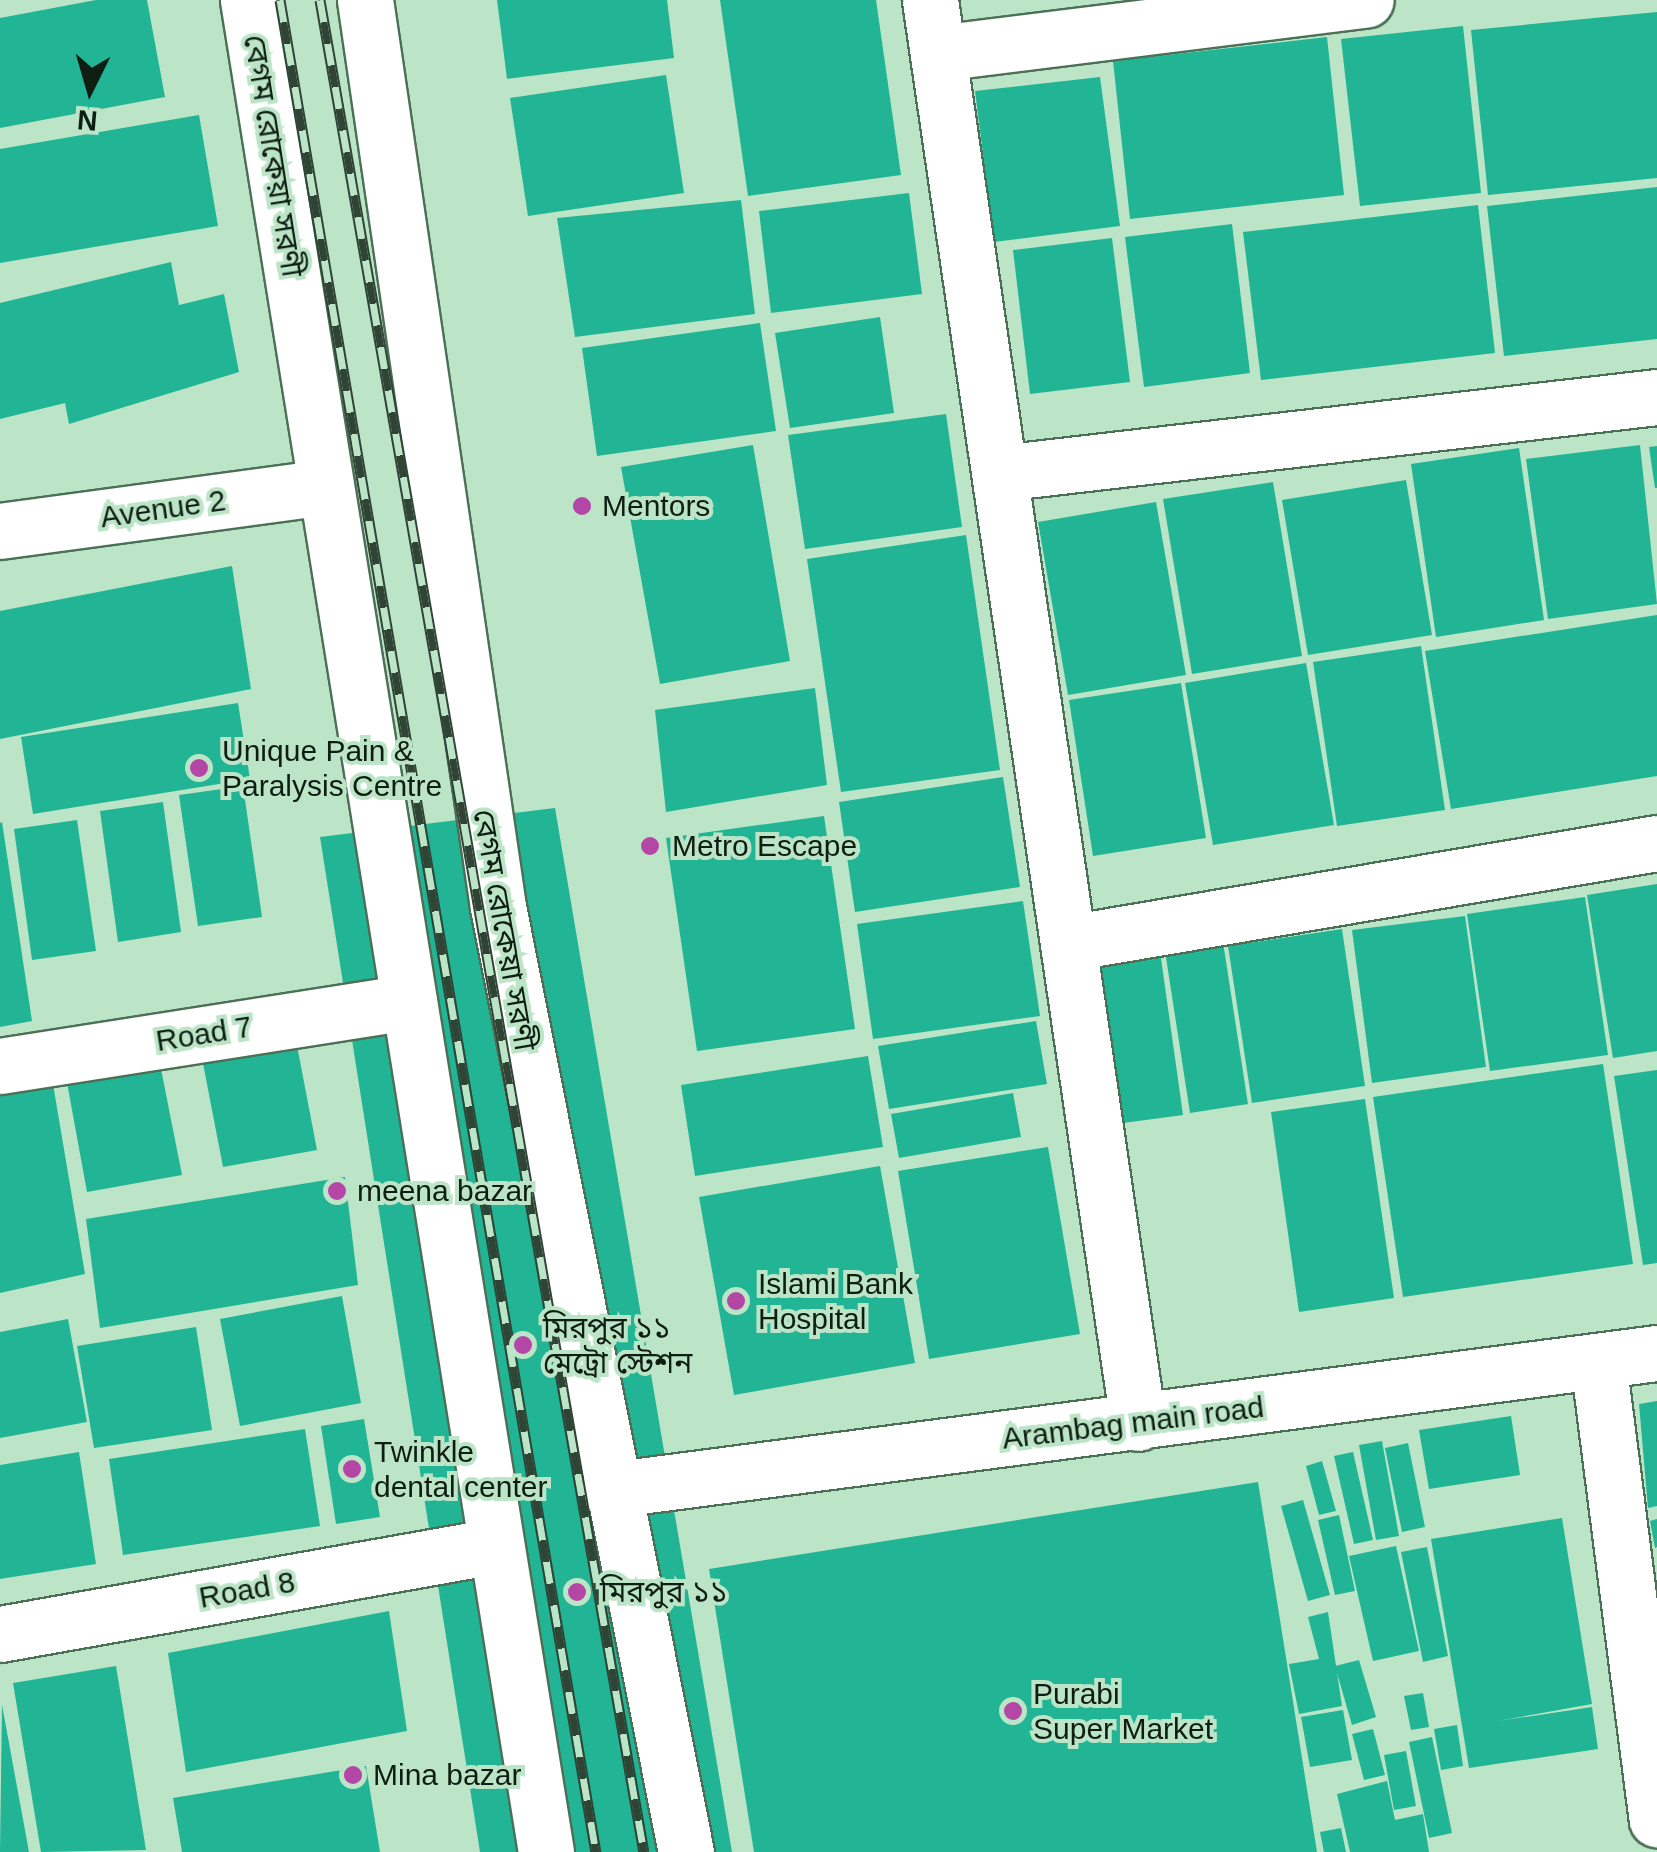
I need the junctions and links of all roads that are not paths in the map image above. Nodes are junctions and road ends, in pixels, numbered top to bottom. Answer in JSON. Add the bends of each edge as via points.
{"nodes":[{"id":1,"x":248,"y":0,"type":"edge"},
{"id":2,"x":366,"y":0,"type":"edge"},
{"id":3,"x":1366,"y":0,"type":"edge"},
{"id":4,"x":934,"y":26,"type":"edge"},
{"id":5,"x":1657,"y":397,"type":"edge"},
{"id":6,"x":1000,"y":474,"type":"junction"},
{"id":7,"x":326,"y":487,"type":"junction"},
{"id":8,"x":0,"y":531,"type":"edge"},
{"id":9,"x":1657,"y":843,"type":"edge"},
{"id":10,"x":1074,"y":942,"type":"junction"},
{"id":11,"x":409,"y":1002,"type":"junction"},
{"id":12,"x":0,"y":1066,"type":"edge"},
{"id":13,"x":1657,"y":1353,"type":"edge"},
{"id":14,"x":1598,"y":1360,"type":"junction"},
{"id":15,"x":1138,"y":1423,"type":"junction"},
{"id":16,"x":609,"y":1490,"type":"junction"},
{"id":17,"x":494,"y":1546,"type":"junction"},
{"id":18,"x":0,"y":1634,"type":"edge"},
{"id":19,"x":1657,"y":1819,"type":"edge"},
{"id":20,"x":546,"y":1852,"type":"edge"},
{"id":21,"x":686,"y":1852,"type":"edge"}],
"edges":[{"from":1,"to":7,"type":"street","name":"বেগম রোকেয়া সরণী"},
{"from":2,"to":16,"type":"street","name":"বেগম রোকেয়া সরণী","via":[[498,907]]},
{"from":3,"to":4,"type":"street"},
{"from":4,"to":6,"type":"street"},
{"from":5,"to":6,"type":"street"},
{"from":6,"to":10,"type":"street"},
{"from":7,"to":8,"type":"street","name":"Avenue 2"},
{"from":7,"to":11,"type":"street","name":"বেগম রোকেয়া সরণী"},
{"from":9,"to":10,"type":"street"},
{"from":10,"to":15,"type":"street"},
{"from":11,"to":12,"type":"street","name":"Road 7"},
{"from":11,"to":17,"type":"street","name":"বেগম রোকেয়া সরণী"},
{"from":13,"to":14,"type":"street","name":"Arambag main road"},
{"from":14,"to":15,"type":"street","name":"Arambag main road"},
{"from":14,"to":19,"type":"street"},
{"from":15,"to":16,"type":"street","name":"Arambag main road"},
{"from":16,"to":21,"type":"street","name":"বেগম রোকেয়া সরণী"},
{"from":17,"to":18,"type":"street","name":"Road 8"},
{"from":17,"to":20,"type":"street","name":"বেগম রোকেয়া সরণী"}]}
